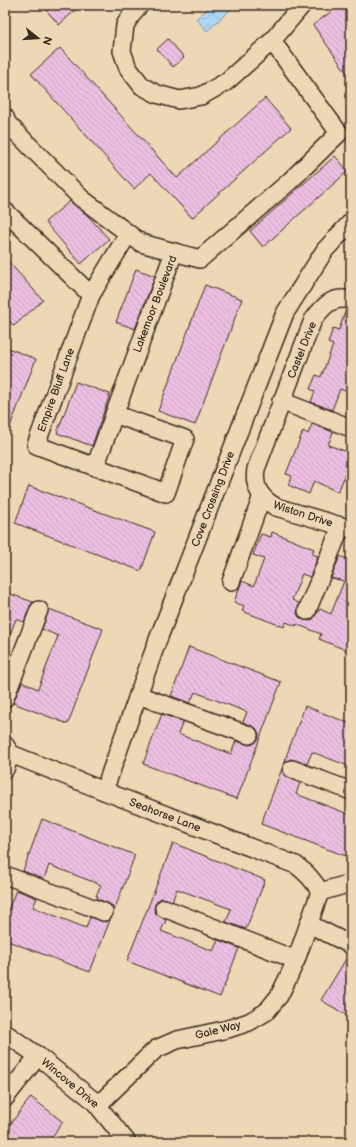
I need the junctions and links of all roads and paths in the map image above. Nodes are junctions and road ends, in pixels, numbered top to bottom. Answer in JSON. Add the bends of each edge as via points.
{"nodes":[{"id":1,"x":140,"y":5,"type":"edge"},
{"id":2,"x":302,"y":5,"type":"edge"},
{"id":3,"x":272,"y":41,"type":"junction"},
{"id":4,"x":5,"y":117,"type":"edge"},
{"id":5,"x":5,"y":211,"type":"edge"},
{"id":6,"x":351,"y":222,"type":"edge"},
{"id":7,"x":128,"y":234,"type":"junction"},
{"id":8,"x":174,"y":252,"type":"junction"},
{"id":9,"x":91,"y":295,"type":"junction"},
{"id":10,"x":351,"y":300,"type":"edge"},
{"id":11,"x":281,"y":401,"type":"junction"},
{"id":12,"x":114,"y":414,"type":"junction"},
{"id":13,"x":351,"y":428,"type":"edge"},
{"id":14,"x":95,"y":467,"type":"junction"},
{"id":15,"x":262,"y":496,"type":"junction"},
{"id":16,"x":346,"y":528,"type":"edge"},
{"id":17,"x":231,"y":582,"type":"dead end"},
{"id":18,"x":38,"y":610,"type":"dead end"},
{"id":19,"x":307,"y":611,"type":"dead end"},
{"id":20,"x":138,"y":695,"type":"junction"},
{"id":21,"x":5,"y":698,"type":"edge"},
{"id":22,"x":249,"y":735,"type":"dead end"},
{"id":23,"x":7,"y":756,"type":"edge"},
{"id":24,"x":292,"y":769,"type":"dead end"},
{"id":25,"x":104,"y":791,"type":"junction"},
{"id":26,"x":351,"y":792,"type":"edge"},
{"id":27,"x":5,"y":875,"type":"edge"},
{"id":28,"x":351,"y":883,"type":"edge"},
{"id":29,"x":320,"y":892,"type":"junction"},
{"id":30,"x":164,"y":908,"type":"dead end"},
{"id":31,"x":104,"y":912,"type":"dead end"},
{"id":32,"x":309,"y":924,"type":"junction"},
{"id":33,"x":351,"y":945,"type":"edge"},
{"id":34,"x":296,"y":960,"type":"junction"},
{"id":35,"x":5,"y":1033,"type":"edge"},
{"id":36,"x":38,"y":1056,"type":"junction"},
{"id":37,"x":5,"y":1098,"type":"edge"},
{"id":38,"x":98,"y":1105,"type":"junction"},
{"id":39,"x":127,"y":1142,"type":"edge"}],
"edges":[{"from":1,"to":3,"type":"street","via":[[125,25],[122,51],[128,68],[142,86],[157,94],[179,100],[201,96],[226,82]]},
{"from":2,"to":3,"type":"street"},
{"from":3,"to":8,"type":"street","name":"Lakemoor Boulevard","via":[[339,133],[290,181],[200,258]]},
{"from":4,"to":7,"type":"street","via":[[7,123],[81,198]]},
{"from":5,"to":9,"type":"street"},
{"from":6,"to":20,"type":"street","name":"Cove Crossing Drive","via":[[325,250],[285,313]]},
{"from":7,"to":8,"type":"street","via":[[141,244]]},
{"from":7,"to":9,"type":"street","name":"Empire Bluff Lane"},
{"from":8,"to":12,"type":"street","name":"Lakemoor Boulevard"},
{"from":9,"to":14,"type":"street","name":"Empire Bluff Lane","via":[[36,445]]},
{"from":10,"to":11,"type":"street","name":"Castel Drive","via":[[328,302],[313,320]]},
{"from":11,"to":13,"type":"street"},
{"from":11,"to":15,"type":"street","name":"Wiston Drive","via":[[256,469],[254,479]]},
{"from":12,"to":14,"type":"street","name":"Lakemoor Boulevard"},
{"from":12,"to":14,"type":"street","name":"Empire Bluff Lane","via":[[186,439],[166,493]]},
{"from":15,"to":16,"type":"street","name":"Wiston Drive","via":[[276,507]]},
{"from":15,"to":17,"type":"street"},
{"from":16,"to":19,"type":"street"},
{"from":18,"to":21,"type":"street"},
{"from":20,"to":22,"type":"street"},
{"from":20,"to":25,"type":"street","name":"Cove Crossing Drive"},
{"from":23,"to":25,"type":"street","name":"Seahorse Lane"},
{"from":24,"to":26,"type":"street"},
{"from":25,"to":29,"type":"street","name":"Seahorse Lane","via":[[296,865],[308,874]]},
{"from":27,"to":31,"type":"street"},
{"from":28,"to":29,"type":"street"},
{"from":29,"to":32,"type":"street","name":"Gale Way"},
{"from":30,"to":34,"type":"street"},
{"from":32,"to":33,"type":"street"},
{"from":32,"to":34,"type":"street","name":"Gale Way"},
{"from":34,"to":38,"type":"street","name":"Gale Way","via":[[279,996],[266,1012],[235,1027],[177,1040],[156,1049]]},
{"from":35,"to":36,"type":"street","name":"Wincove Drive"},
{"from":36,"to":37,"type":"street"},
{"from":36,"to":38,"type":"street","name":"Wincove Drive"},
{"from":38,"to":39,"type":"street","name":"Wincove Drive"}]}
